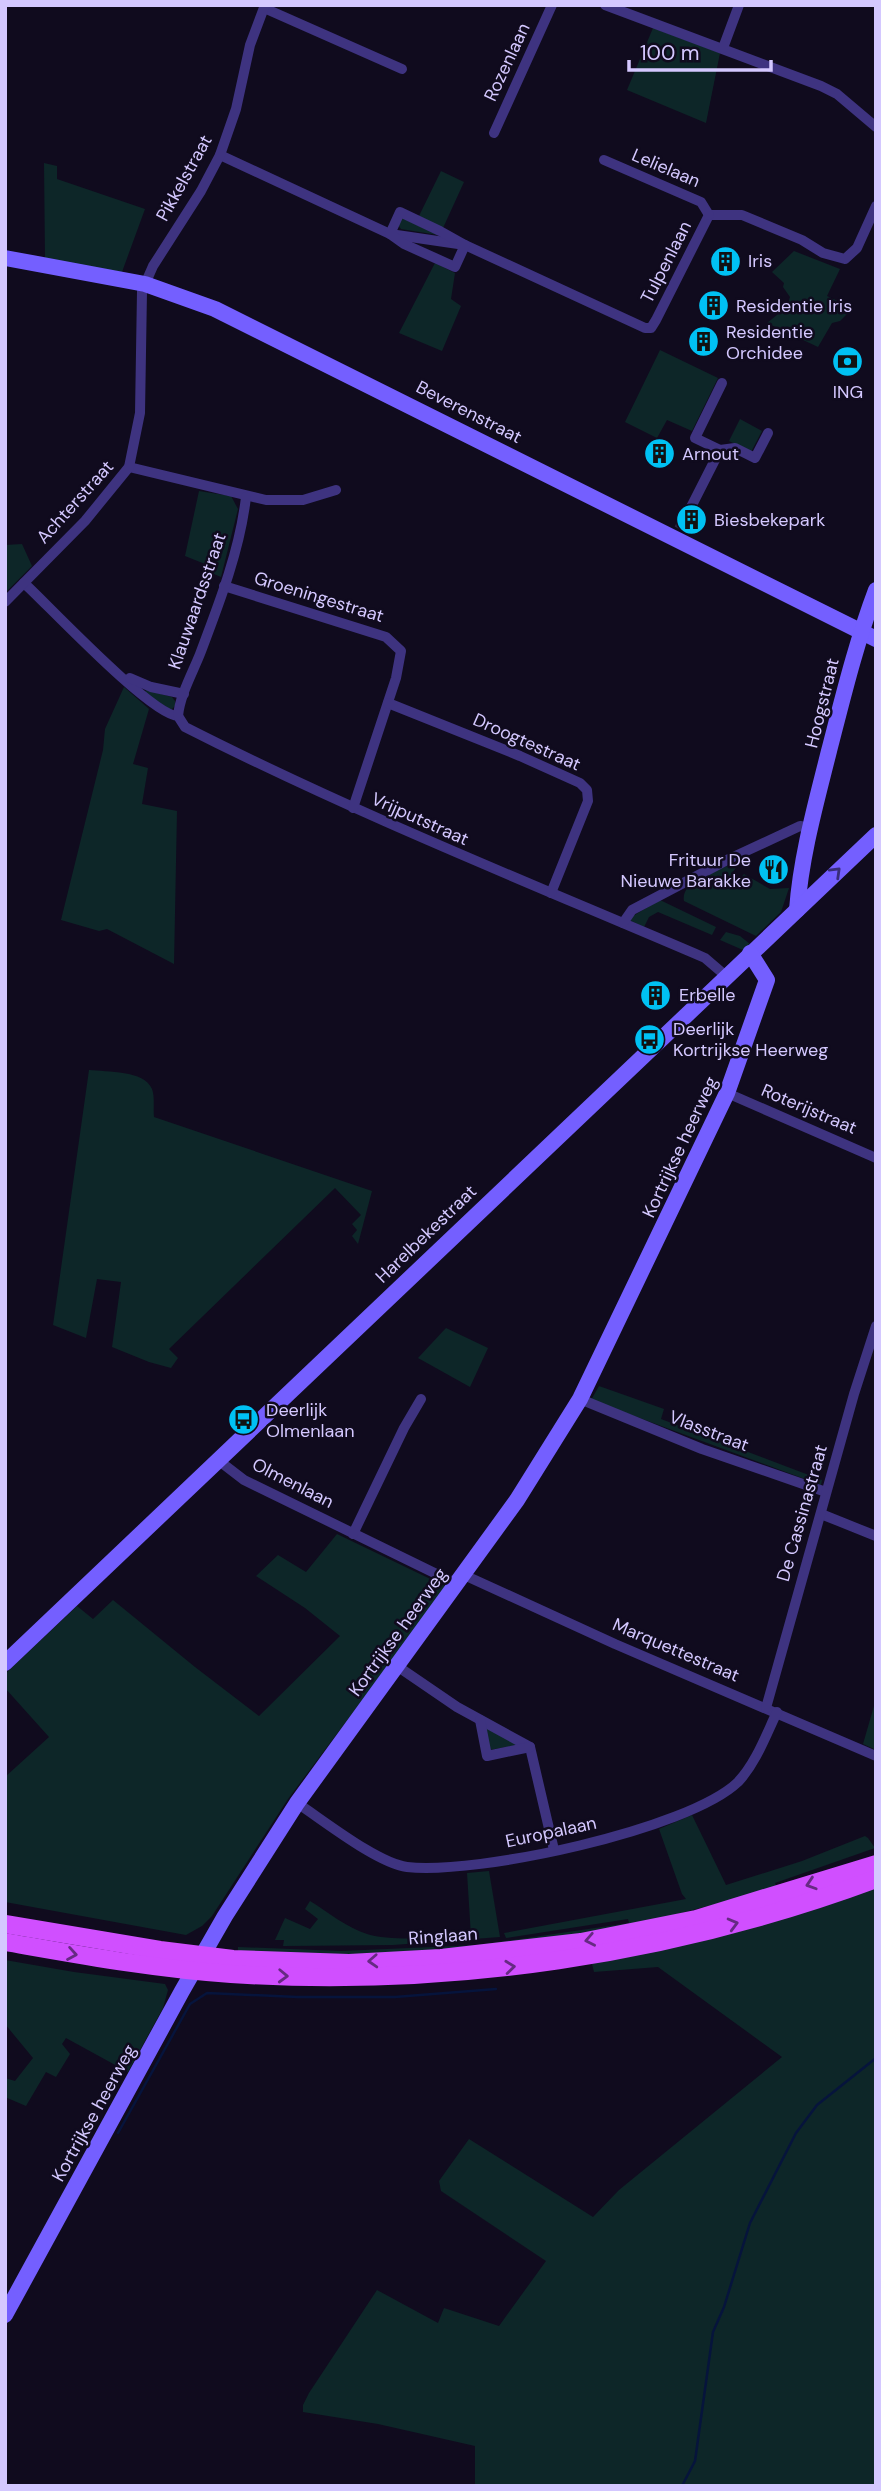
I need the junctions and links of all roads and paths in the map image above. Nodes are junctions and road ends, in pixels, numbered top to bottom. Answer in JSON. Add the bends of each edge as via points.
{"nodes":[{"id":1,"x":552,"y":5,"type":"edge"},
{"id":2,"x":605,"y":5,"type":"edge"},
{"id":3,"x":739,"y":5,"type":"edge"},
{"id":4,"x":264,"y":6,"type":"edge"},
{"id":5,"x":723,"y":48,"type":"junction"},
{"id":6,"x":402,"y":69,"type":"dead end"},
{"id":7,"x":876,"y":127,"type":"edge"},
{"id":8,"x":494,"y":133,"type":"dead end"},
{"id":9,"x":220,"y":155,"type":"junction"},
{"id":10,"x":604,"y":160,"type":"dead end"},
{"id":11,"x":876,"y":206,"type":"edge"},
{"id":12,"x":709,"y":215,"type":"junction"},
{"id":13,"x":390,"y":234,"type":"junction"},
{"id":14,"x":465,"y":245,"type":"junction"},
{"id":15,"x":5,"y":258,"type":"edge"},
{"id":16,"x":145,"y":284,"type":"junction"},
{"id":17,"x":723,"y":383,"type":"dead end"},
{"id":18,"x":768,"y":433,"type":"dead end"},
{"id":19,"x":720,"y":450,"type":"junction"},
{"id":20,"x":129,"y":467,"type":"junction"},
{"id":21,"x":337,"y":490,"type":"dead end"},
{"id":22,"x":246,"y":497,"type":"junction"},
{"id":23,"x":689,"y":510,"type":"tunnel mouth"},
{"id":24,"x":24,"y":583,"type":"junction"},
{"id":25,"x":224,"y":586,"type":"junction"},
{"id":26,"x":876,"y":590,"type":"edge"},
{"id":27,"x":5,"y":602,"type":"edge"},
{"id":28,"x":860,"y":631,"type":"junction"},
{"id":29,"x":876,"y":639,"type":"edge"},
{"id":30,"x":115,"y":670,"type":"junction"},
{"id":31,"x":184,"y":694,"type":"junction"},
{"id":32,"x":388,"y":703,"type":"junction"},
{"id":33,"x":178,"y":716,"type":"junction"},
{"id":34,"x":353,"y":808,"type":"junction"},
{"id":35,"x":810,"y":828,"type":"junction"},
{"id":36,"x":876,"y":835,"type":"edge"},
{"id":37,"x":551,"y":894,"type":"junction"},
{"id":38,"x":797,"y":910,"type":"junction"},
{"id":39,"x":623,"y":923,"type":"junction"},
{"id":40,"x":750,"y":953,"type":"junction"},
{"id":41,"x":726,"y":976,"type":"junction"},
{"id":42,"x":727,"y":1093,"type":"junction"},
{"id":43,"x":876,"y":1158,"type":"edge"},
{"id":44,"x":875,"y":1328,"type":"edge"},
{"id":45,"x":421,"y":1399,"type":"dead end"},
{"id":46,"x":580,"y":1399,"type":"junction"},
{"id":47,"x":218,"y":1460,"type":"junction"},
{"id":48,"x":826,"y":1492,"type":"junction"},
{"id":49,"x":821,"y":1514,"type":"junction"},
{"id":50,"x":353,"y":1534,"type":"junction"},
{"id":51,"x":876,"y":1536,"type":"edge"},
{"id":52,"x":460,"y":1579,"type":"junction"},
{"id":53,"x":5,"y":1663,"type":"edge"},
{"id":54,"x":397,"y":1666,"type":"junction"},
{"id":55,"x":772,"y":1710,"type":"junction"},
{"id":56,"x":480,"y":1720,"type":"junction"},
{"id":57,"x":530,"y":1747,"type":"junction"},
{"id":58,"x":876,"y":1756,"type":"edge"},
{"id":59,"x":297,"y":1803,"type":"junction"},
{"id":60,"x":554,"y":1850,"type":"junction"},
{"id":61,"x":876,"y":1864,"type":"edge"},
{"id":62,"x":876,"y":1879,"type":"edge"},
{"id":63,"x":5,"y":1924,"type":"edge"},
{"id":64,"x":5,"y":1942,"type":"edge"},
{"id":65,"x":198,"y":1963,"type":"junction"},
{"id":66,"x":5,"y":2315,"type":"edge"}],
"edges":[{"from":1,"to":8,"type":"street","name":"Rozenlaan"},
{"from":2,"to":5,"type":"street"},
{"from":3,"to":5,"type":"street"},
{"from":4,"to":6,"type":"street"},
{"from":4,"to":9,"type":"street","name":"Pikkelstraat"},
{"from":5,"to":7,"type":"street","via":[[837,94]]},
{"from":9,"to":13,"type":"street","name":"Tulpenlaan"},
{"from":9,"to":16,"type":"street","name":"Pikkelstraat"},
{"from":10,"to":12,"type":"street","name":"Lelielaan","via":[[701,202]]},
{"from":11,"to":12,"type":"street","name":"Tulpenlaan","via":[[857,248],[845,259],[742,215]]},
{"from":12,"to":14,"type":"street","name":"Tulpenlaan","via":[[651,327],[645,328]]},
{"from":13,"to":14,"type":"street","name":"Tulpenlaan"},
{"from":13,"to":14,"type":"street","name":"Tulpenlaan","via":[[400,212]]},
{"from":13,"to":14,"type":"street","name":"Tulpenlaan","via":[[455,267]]},
{"from":15,"to":16,"type":"street","name":"Beverenstraat"},
{"from":16,"to":20,"type":"street","name":"Achterstraat","via":[[140,301],[139,413]]},
{"from":16,"to":28,"type":"street","name":"Beverenstraat","via":[[215,309],[677,533]]},
{"from":17,"to":19,"type":"street","via":[[695,438]]},
{"from":18,"to":19,"type":"street","via":[[755,458],[735,448]]},
{"from":19,"to":23,"type":"street"},
{"from":20,"to":22,"type":"street"},
{"from":20,"to":24,"type":"street","name":"Achterstraat","via":[[85,521]]},
{"from":21,"to":22,"type":"street","via":[[289,502]]},
{"from":22,"to":25,"type":"street","name":"Klauwaardsstraat"},
{"from":24,"to":27,"type":"street","name":"Achterstraat"},
{"from":24,"to":30,"type":"street","name":"Vrijputstraat"},
{"from":25,"to":31,"type":"street","name":"Klauwaardsstraat"},
{"from":25,"to":32,"type":"street","name":"Groeningestraat","via":[[386,637],[401,651]]},
{"from":26,"to":28,"type":"street","name":"Hoogstraat"},
{"from":28,"to":29,"type":"street","name":"Beverenstraat"},
{"from":28,"to":35,"type":"street","name":"Hoogstraat"},
{"from":30,"to":31,"type":"street","name":"Vrijputstraat","via":[[151,687]]},
{"from":30,"to":33,"type":"street","name":"Vrijputstraat","via":[[156,707]]},
{"from":31,"to":33,"type":"street","name":"Klauwaardsstraat"},
{"from":32,"to":34,"type":"street","name":"Groeningestraat"},
{"from":32,"to":37,"type":"street","name":"Droogtestraat","via":[[520,756],[587,790],[589,801]]},
{"from":33,"to":34,"type":"street","name":"Vrijputstraat","via":[[185,727]]},
{"from":34,"to":37,"type":"street","name":"Vrijputstraat"},
{"from":35,"to":38,"type":"street","name":"Hoogstraat"},
{"from":35,"to":39,"type":"street","via":[[800,826],[729,859],[632,910]]},
{"from":38,"to":36,"type":"street","name":"Harelbekestraat","one_way":true},
{"from":37,"to":39,"type":"street","name":"Vrijputstraat"},
{"from":38,"to":40,"type":"street","name":"Harelbekestraat"},
{"from":39,"to":41,"type":"street","name":"Vrijputstraat","via":[[705,958]]},
{"from":40,"to":41,"type":"street","name":"Harelbekestraat"},
{"from":40,"to":42,"type":"street","name":"Kortrijkse heerweg","via":[[767,980]]},
{"from":41,"to":47,"type":"street","name":"Harelbekestraat"},
{"from":42,"to":43,"type":"street","name":"Roterijstraat"},
{"from":42,"to":46,"type":"street","name":"Kortrijkse heerweg"},
{"from":44,"to":48,"type":"street","name":"De Cassinastraat"},
{"from":45,"to":50,"type":"street"},
{"from":46,"to":48,"type":"street","name":"Vlasstraat","via":[[702,1449]]},
{"from":46,"to":52,"type":"street","name":"Kortrijkse heerweg","via":[[524,1490]]},
{"from":47,"to":50,"type":"street","name":"Olmenlaan","via":[[244,1480]]},
{"from":47,"to":53,"type":"street","name":"Harelbekestraat"},
{"from":48,"to":49,"type":"street","name":"De Cassinastraat"},
{"from":49,"to":51,"type":"street"},
{"from":49,"to":55,"type":"street","name":"De Cassinastraat"},
{"from":50,"to":52,"type":"street","name":"Olmenlaan"},
{"from":52,"to":54,"type":"street","name":"Kortrijkse heerweg"},
{"from":52,"to":55,"type":"street","name":"Marquettestraat"},
{"from":54,"to":56,"type":"street"},
{"from":54,"to":59,"type":"street","name":"Kortrijkse heerweg"},
{"from":55,"to":58,"type":"street","name":"Marquettestraat"},
{"from":55,"to":60,"type":"street","name":"Europalaan","via":[[755,1758],[719,1796],[629,1833]]},
{"from":56,"to":57,"type":"street"},
{"from":56,"to":57,"type":"street","via":[[487,1756]]},
{"from":57,"to":60,"type":"street"},
{"from":59,"to":60,"type":"street","name":"Europalaan","via":[[386,1860],[405,1867],[491,1863]]},
{"from":59,"to":65,"type":"street","name":"Kortrijkse heerweg"},
{"from":61,"to":65,"type":"main road","name":"Ringlaan","one_way":true,"via":[[696,1919],[581,1942],[441,1958]]},
{"from":65,"to":62,"type":"main road","name":"Ringlaan","one_way":true,"via":[[297,1977],[395,1976],[537,1964],[685,1936]]},
{"from":63,"to":65,"type":"main road","name":"Ringlaan"},
{"from":64,"to":65,"type":"main road","name":"Ringlaan","one_way":true,"via":[[157,1968]]},
{"from":65,"to":66,"type":"street","name":"Kortrijkse heerweg"}]}
